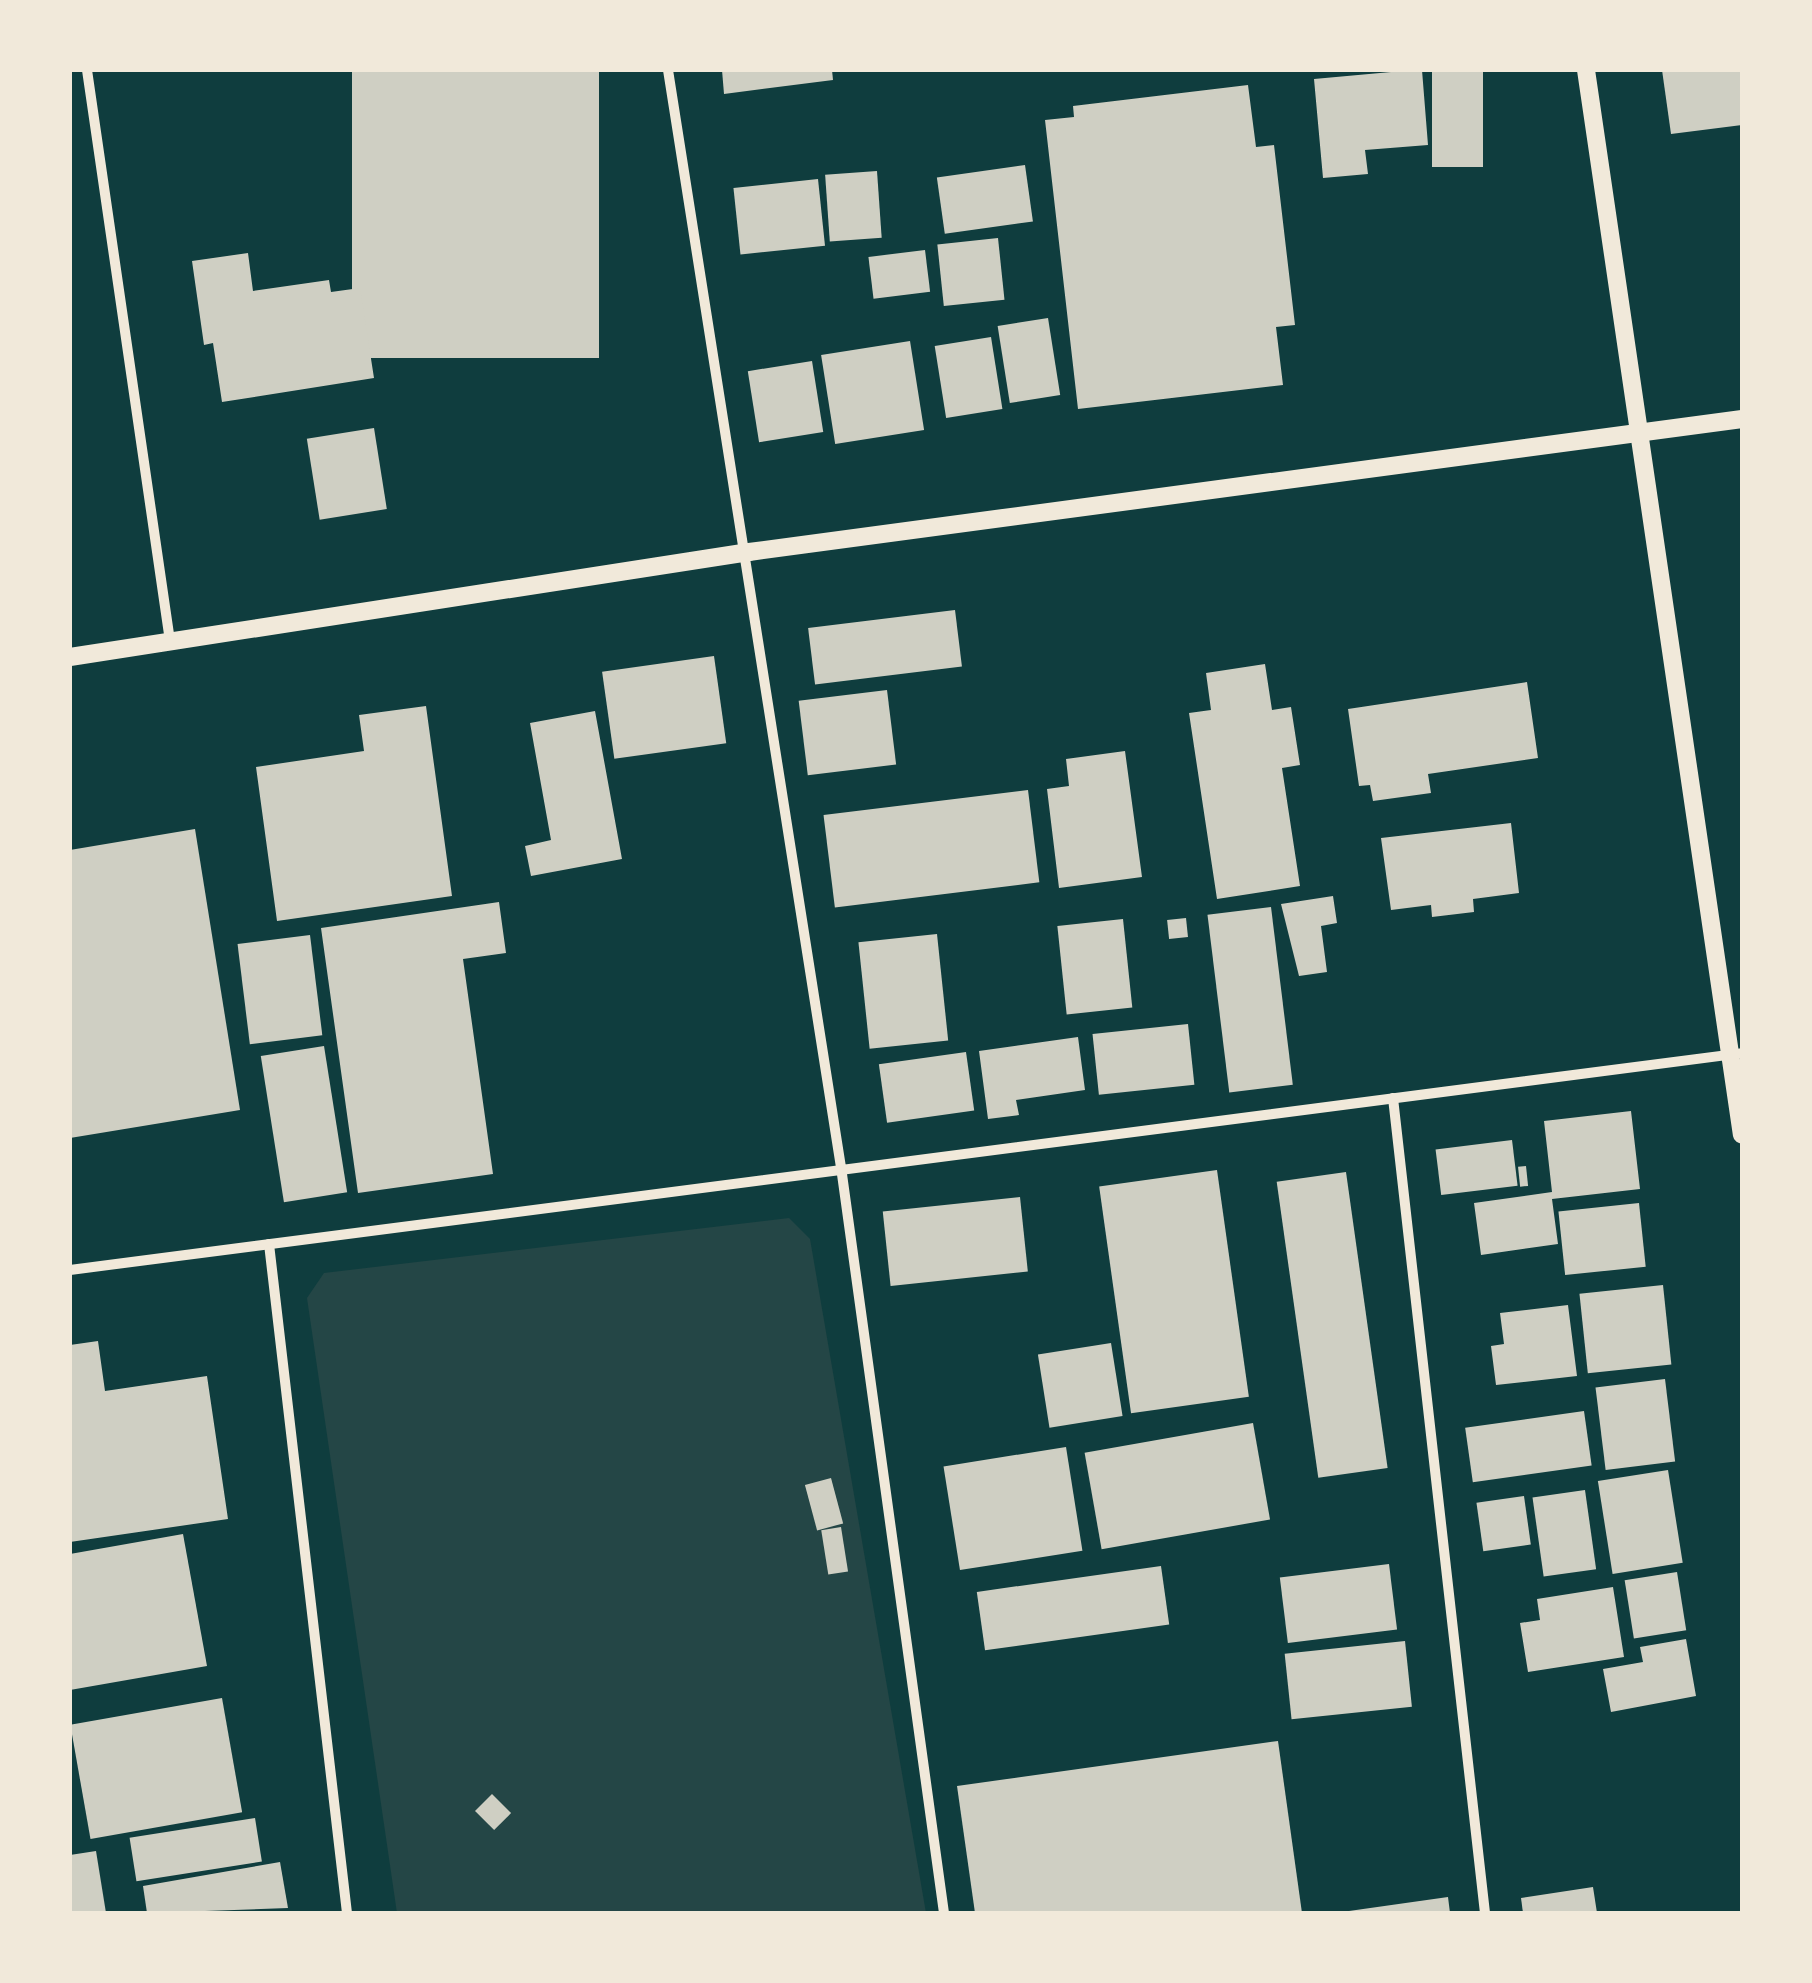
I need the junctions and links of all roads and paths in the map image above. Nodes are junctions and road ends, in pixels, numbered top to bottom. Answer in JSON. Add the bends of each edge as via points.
{"nodes":[{"id":1,"x":87,"y":70,"type":"edge"},
{"id":2,"x":668,"y":70,"type":"edge"},
{"id":3,"x":1586,"y":70,"type":"edge"},
{"id":4,"x":1742,"y":419,"type":"edge"},
{"id":5,"x":1636,"y":430,"type":"junction"},
{"id":6,"x":749,"y":552,"type":"junction"},
{"id":7,"x":170,"y":641,"type":"junction"},
{"id":8,"x":70,"y":657,"type":"edge"},
{"id":9,"x":1737,"y":1054,"type":"edge"},
{"id":10,"x":1393,"y":1098,"type":"junction"},
{"id":11,"x":1742,"y":1135,"type":"edge"},
{"id":12,"x":842,"y":1168,"type":"junction"},
{"id":13,"x":269,"y":1244,"type":"junction"},
{"id":14,"x":70,"y":1270,"type":"edge"},
{"id":15,"x":348,"y":1913,"type":"edge"},
{"id":16,"x":944,"y":1913,"type":"edge"},
{"id":17,"x":1485,"y":1913,"type":"edge"}],
"edges":[{"from":1,"to":7,"type":"street"},
{"from":2,"to":6,"type":"street"},
{"from":3,"to":5,"type":"street"},
{"from":4,"to":5,"type":"street"},
{"from":5,"to":6,"type":"street"},
{"from":5,"to":9,"type":"street"},
{"from":6,"to":7,"type":"street"},
{"from":6,"to":12,"type":"street"},
{"from":7,"to":8,"type":"street"},
{"from":9,"to":10,"type":"street"},
{"from":9,"to":11,"type":"street"},
{"from":10,"to":12,"type":"street"},
{"from":10,"to":17,"type":"street"},
{"from":12,"to":13,"type":"street"},
{"from":12,"to":16,"type":"street"},
{"from":13,"to":14,"type":"street"},
{"from":13,"to":15,"type":"street"}]}
